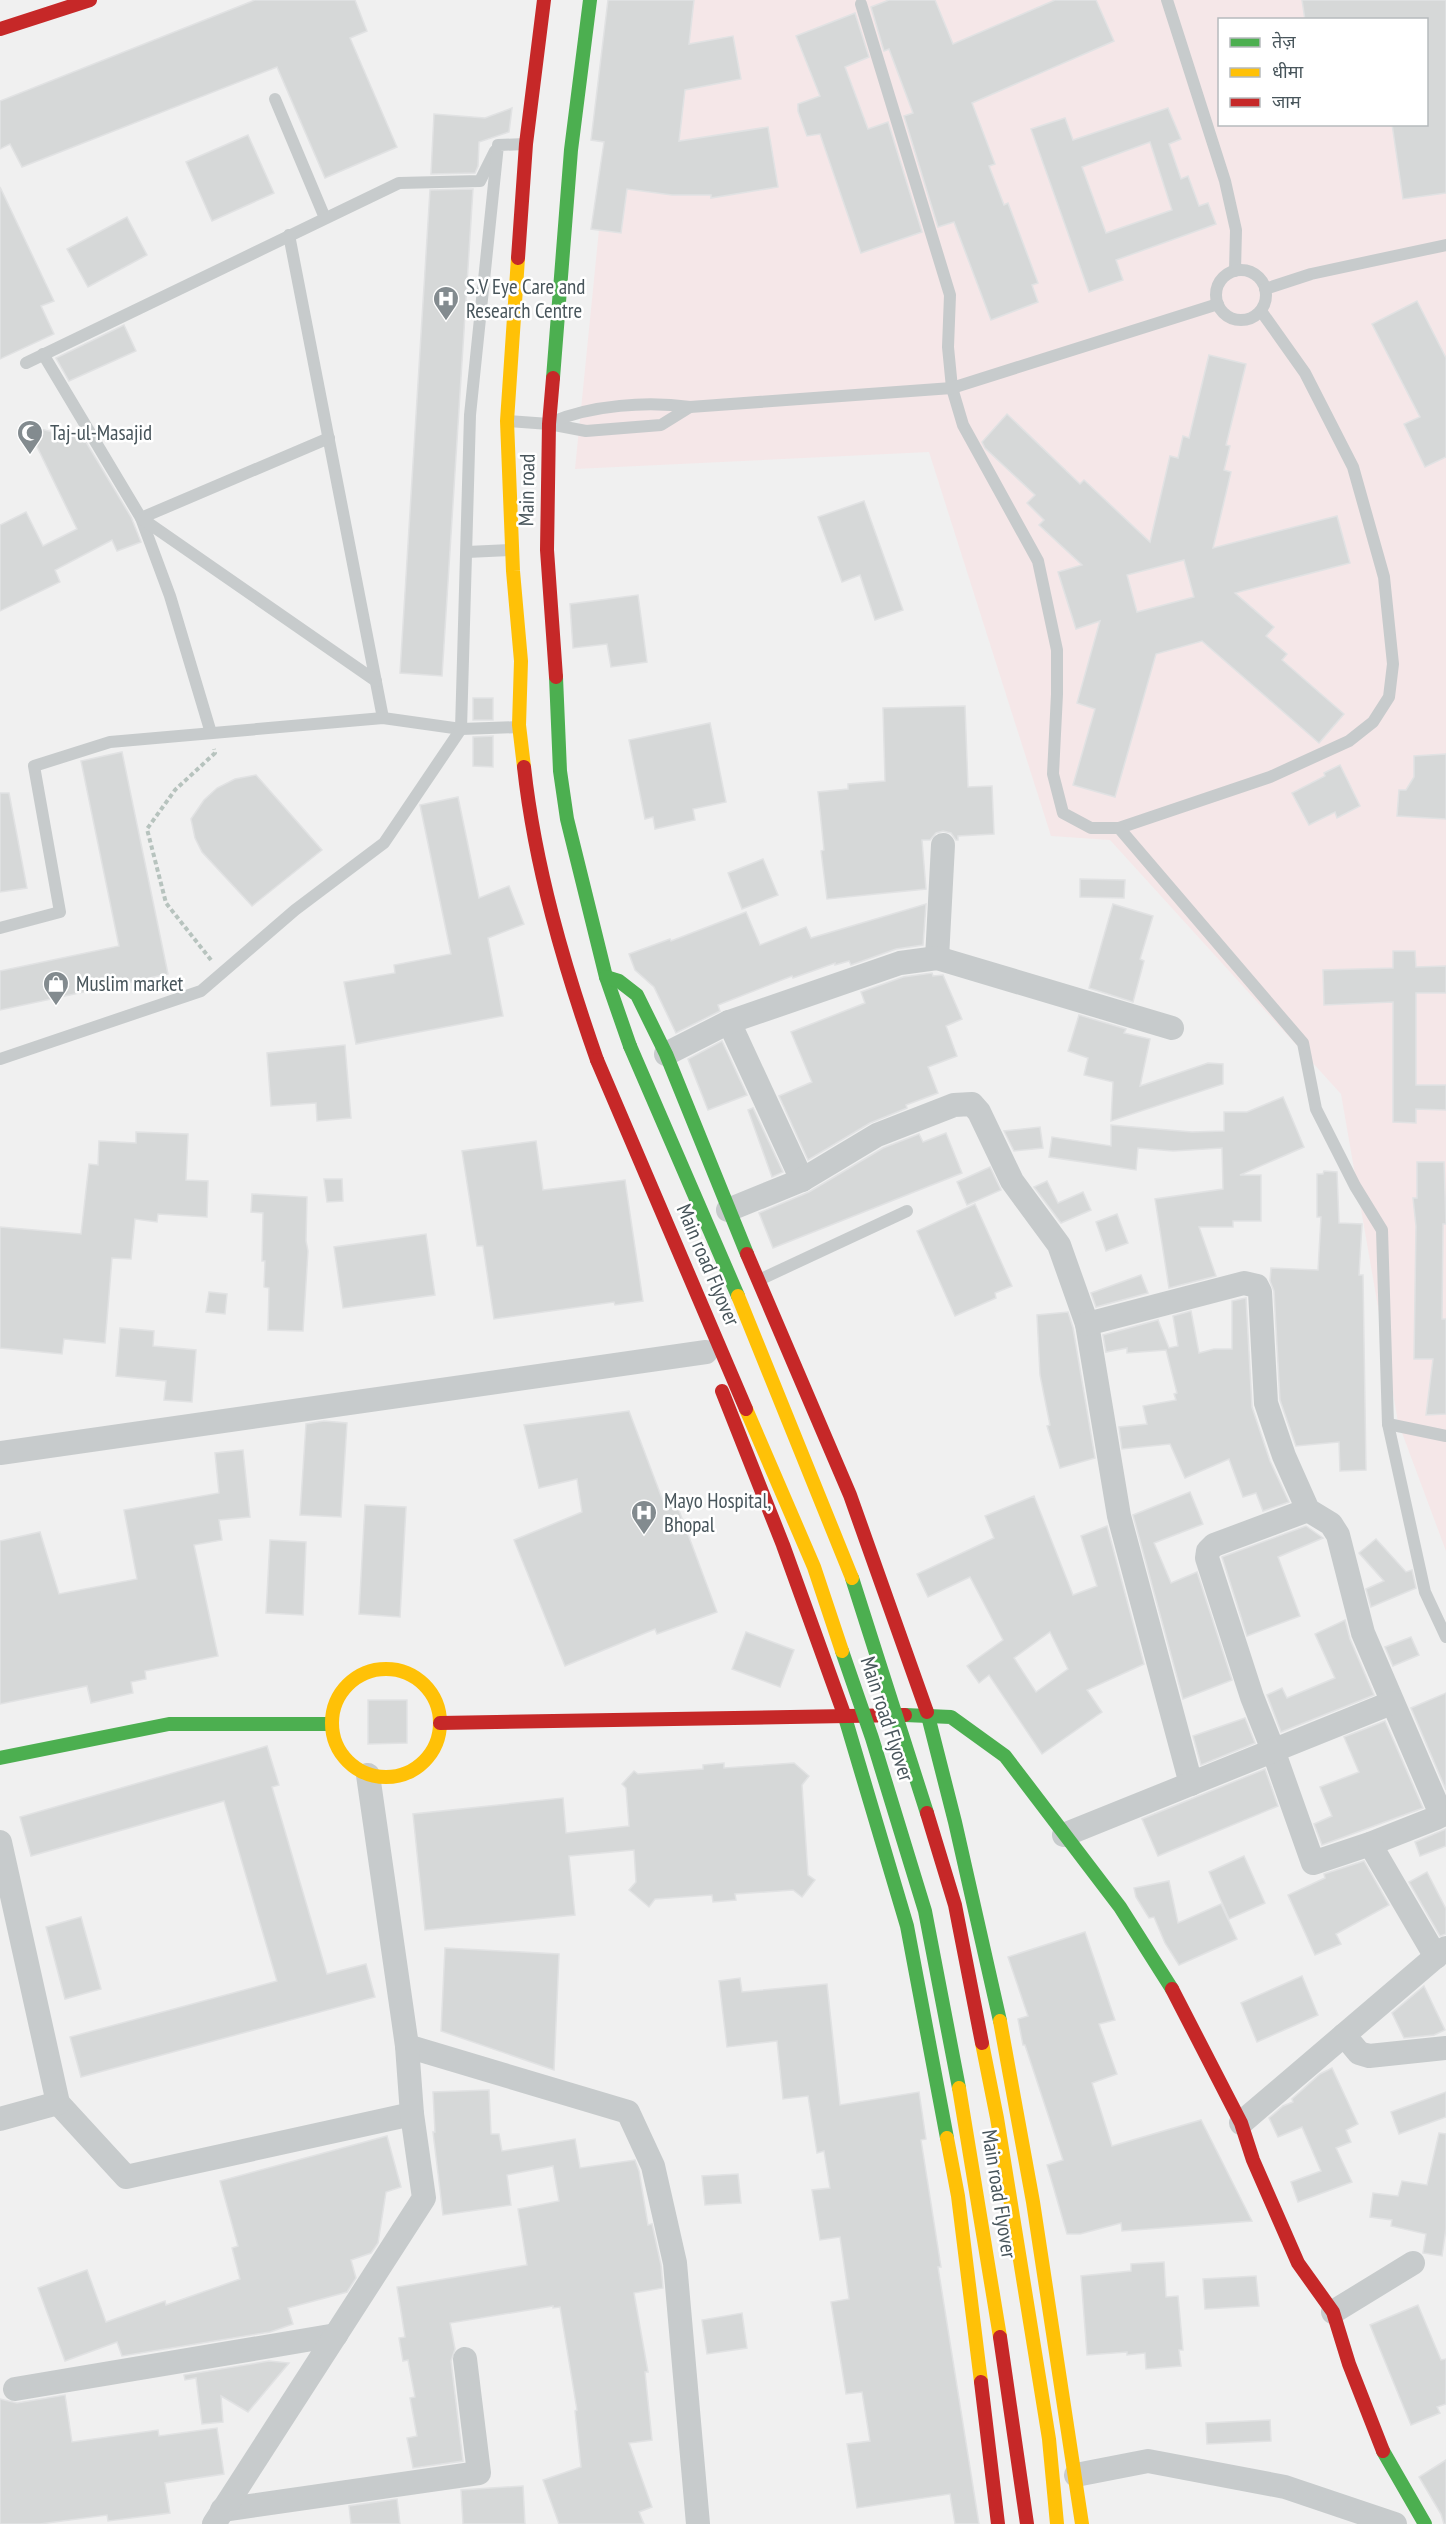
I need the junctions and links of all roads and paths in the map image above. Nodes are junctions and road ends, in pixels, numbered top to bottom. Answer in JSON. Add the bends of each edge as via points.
{"nodes":[{"id":1,"x":90,"y":0,"type":"edge"},
{"id":2,"x":544,"y":0,"type":"edge"},
{"id":3,"x":590,"y":0,"type":"edge"},
{"id":4,"x":1167,"y":0,"type":"edge"},
{"id":5,"x":861,"y":4,"type":"dead end"},
{"id":6,"x":0,"y":29,"type":"edge"},
{"id":7,"x":275,"y":99,"type":"dead end"},
{"id":8,"x":526,"y":144,"type":"junction"},
{"id":9,"x":498,"y":145,"type":"junction"},
{"id":10,"x":325,"y":218,"type":"junction"},
{"id":11,"x":289,"y":235,"type":"junction"},
{"id":12,"x":1446,"y":245,"type":"edge"},
{"id":13,"x":1235,"y":271,"type":"junction"},
{"id":14,"x":1265,"y":289,"type":"junction"},
{"id":15,"x":1218,"y":304,"type":"junction"},
{"id":16,"x":1261,"y":311,"type":"junction"},
{"id":17,"x":43,"y":354,"type":"junction"},
{"id":18,"x":26,"y":363,"type":"dead end"},
{"id":19,"x":952,"y":388,"type":"junction"},
{"id":20,"x":690,"y":407,"type":"junction"},
{"id":21,"x":507,"y":421,"type":"junction"},
{"id":22,"x":549,"y":424,"type":"junction"},
{"id":23,"x":329,"y":438,"type":"junction"},
{"id":24,"x":141,"y":518,"type":"junction"},
{"id":25,"x":512,"y":550,"type":"junction"},
{"id":26,"x":467,"y":552,"type":"junction"},
{"id":27,"x":376,"y":681,"type":"junction"},
{"id":28,"x":383,"y":718,"type":"junction"},
{"id":29,"x":520,"y":727,"type":"junction"},
{"id":30,"x":461,"y":729,"type":"junction"},
{"id":31,"x":211,"y":733,"type":"junction"},
{"id":32,"x":1119,"y":828,"type":"junction"},
{"id":33,"x":943,"y":845,"type":"dead end"},
{"id":34,"x":0,"y":928,"type":"edge"},
{"id":35,"x":937,"y":958,"type":"junction"},
{"id":36,"x":566,"y":968,"type":"junction"},
{"id":37,"x":221,"y":974,"type":"junction"},
{"id":38,"x":606,"y":977,"type":"junction"},
{"id":39,"x":729,"y":1022,"type":"junction"},
{"id":40,"x":1172,"y":1028,"type":"dead end"},
{"id":41,"x":574,"y":1036,"type":"dead end"},
{"id":42,"x":666,"y":1054,"type":"junction"},
{"id":43,"x":0,"y":1059,"type":"edge"},
{"id":44,"x":801,"y":1180,"type":"junction"},
{"id":45,"x":728,"y":1210,"type":"junction"},
{"id":46,"x":907,"y":1211,"type":"dead end"},
{"id":47,"x":758,"y":1281,"type":"junction"},
{"id":48,"x":692,"y":1319,"type":"dead end"},
{"id":49,"x":1087,"y":1324,"type":"junction"},
{"id":50,"x":711,"y":1362,"type":"junction"},
{"id":51,"x":1388,"y":1424,"type":"junction"},
{"id":52,"x":1446,"y":1436,"type":"edge"},
{"id":53,"x":0,"y":1453,"type":"edge"},
{"id":54,"x":1308,"y":1510,"type":"junction"},
{"id":55,"x":1446,"y":1637,"type":"edge"},
{"id":56,"x":1391,"y":1703,"type":"junction"},
{"id":57,"x":927,"y":1715,"type":"junction"},
{"id":58,"x":845,"y":1716,"type":"junction"},
{"id":59,"x":440,"y":1723,"type":"junction"},
{"id":60,"x":332,"y":1724,"type":"junction"},
{"id":61,"x":1273,"y":1750,"type":"junction"},
{"id":62,"x":0,"y":1758,"type":"edge"},
{"id":63,"x":368,"y":1775,"type":"junction"},
{"id":64,"x":1191,"y":1784,"type":"junction"},
{"id":65,"x":1064,"y":1835,"type":"junction"},
{"id":66,"x":0,"y":1842,"type":"edge"},
{"id":67,"x":1370,"y":1844,"type":"junction"},
{"id":68,"x":1441,"y":1953,"type":"edge"},
{"id":69,"x":1344,"y":2035,"type":"junction"},
{"id":70,"x":407,"y":2046,"type":"junction"},
{"id":71,"x":1446,"y":2048,"type":"edge"},
{"id":72,"x":58,"y":2103,"type":"junction"},
{"id":73,"x":412,"y":2114,"type":"junction"},
{"id":74,"x":0,"y":2119,"type":"edge"},
{"id":75,"x":1241,"y":2122,"type":"junction"},
{"id":76,"x":1413,"y":2262,"type":"dead end"},
{"id":77,"x":1333,"y":2312,"type":"junction"},
{"id":78,"x":336,"y":2336,"type":"junction"},
{"id":79,"x":465,"y":2358,"type":"dead end"},
{"id":80,"x":15,"y":2389,"type":"dead end"},
{"id":81,"x":1076,"y":2475,"type":"junction"},
{"id":82,"x":218,"y":2517,"type":"edge"},
{"id":83,"x":698,"y":2524,"type":"edge"},
{"id":84,"x":998,"y":2524,"type":"edge"},
{"id":85,"x":1027,"y":2524,"type":"edge"},
{"id":86,"x":1057,"y":2524,"type":"edge"},
{"id":87,"x":1082,"y":2524,"type":"edge"},
{"id":88,"x":1395,"y":2524,"type":"edge"},
{"id":89,"x":1425,"y":2524,"type":"edge"}],
"edges":[{"from":1,"to":6,"type":"main road"},
{"from":2,"to":8,"type":"main road","name":"Main road"},
{"from":3,"to":22,"type":"main road","name":"Main road","via":[[571,150]]},
{"from":4,"to":13,"type":"lane","via":[[1225,181],[1236,231]]},
{"from":5,"to":19,"type":"lane","via":[[950,295],[948,348]]},
{"from":7,"to":10,"type":"lane"},
{"from":8,"to":9,"type":"lane"},
{"from":8,"to":21,"type":"main road","name":"Main road"},
{"from":9,"to":10,"type":"lane","via":[[480,181],[399,183]]},
{"from":9,"to":26,"type":"lane","via":[[470,415]]},
{"from":10,"to":11,"type":"lane"},
{"from":11,"to":17,"type":"lane"},
{"from":11,"to":23,"type":"lane"},
{"from":12,"to":14,"type":"lane","via":[[1311,274]]},
{"from":13,"to":14,"type":"lane","via":[[1256,275]]},
{"from":13,"to":15,"type":"lane","via":[[1219,284]]},
{"from":14,"to":16,"type":"lane"},
{"from":15,"to":16,"type":"lane","via":[[1225,314],[1239,320],[1247,320]]},
{"from":15,"to":19,"type":"lane"},
{"from":16,"to":32,"type":"lane","via":[[1305,373],[1353,467],[1384,577],[1393,664],[1389,697],[1373,722],[1349,741],[1270,777]]},
{"from":17,"to":18,"type":"lane"},
{"from":17,"to":24,"type":"lane"},
{"from":19,"to":20,"type":"lane"},
{"from":19,"to":32,"type":"lane","via":[[970,441],[1038,561],[1057,650],[1053,774],[1063,813],[1091,828]]},
{"from":20,"to":22,"type":"lane","via":[[662,403],[584,411]]},
{"from":20,"to":22,"type":"lane","via":[[661,425],[586,431]]},
{"from":21,"to":22,"type":"lane"},
{"from":21,"to":25,"type":"main road","name":"Main road"},
{"from":22,"to":38,"type":"main road","name":"Main road","via":[[547,550],[560,771],[567,819]]},
{"from":23,"to":24,"type":"lane"},
{"from":23,"to":27,"type":"lane"},
{"from":24,"to":27,"type":"lane"},
{"from":24,"to":31,"type":"lane","via":[[170,596]]},
{"from":25,"to":26,"type":"lane"},
{"from":25,"to":29,"type":"main road","name":"Main road","via":[[521,661]]},
{"from":26,"to":30,"type":"lane"},
{"from":27,"to":28,"type":"lane"},
{"from":28,"to":30,"type":"lane"},
{"from":28,"to":31,"type":"lane"},
{"from":29,"to":30,"type":"lane"},
{"from":29,"to":36,"type":"main road","name":"Main road","via":[[526,789]]},
{"from":30,"to":37,"type":"lane","via":[[384,843],[295,910]]},
{"from":31,"to":34,"type":"lane","via":[[110,742],[34,765],[60,912]]},
{"from":31,"to":37,"type":"path","via":[[215,753],[174,790],[147,829],[166,903]]},
{"from":32,"to":51,"type":"lane","via":[[1303,1043],[1317,1109],[1382,1230]]},
{"from":33,"to":35,"type":"street"},
{"from":35,"to":39,"type":"street","via":[[900,963]]},
{"from":35,"to":40,"type":"street"},
{"from":36,"to":41,"type":"main road"},
{"from":36,"to":85,"type":"main road","name":"Main road Flyover","bridge":true,"via":[[597,1060],[814,1567],[925,1911],[966,2123]]},
{"from":37,"to":43,"type":"lane","via":[[201,991]]},
{"from":38,"to":42,"type":"main road","via":[[619,981],[637,995]]},
{"from":38,"to":86,"type":"main road","name":"Main road Flyover","bridge":true,"via":[[630,1046],[845,1555],[955,1905],[999,2130],[1049,2439]]},
{"from":39,"to":42,"type":"street"},
{"from":39,"to":44,"type":"street"},
{"from":42,"to":45,"type":"main road"},
{"from":44,"to":45,"type":"street"},
{"from":44,"to":49,"type":"street","via":[[877,1135],[954,1105],[972,1104],[1012,1181],[1059,1245]]},
{"from":45,"to":47,"type":"main road"},
{"from":46,"to":47,"type":"lane"},
{"from":47,"to":57,"type":"main road","via":[[849,1495]]},
{"from":48,"to":50,"type":"main road"},
{"from":49,"to":54,"type":"street","via":[[1244,1283],[1257,1286],[1266,1403]]},
{"from":49,"to":64,"type":"street","via":[[1119,1516]]},
{"from":50,"to":53,"type":"street"},
{"from":50,"to":58,"type":"main road"},
{"from":51,"to":52,"type":"lane"},
{"from":51,"to":55,"type":"lane","via":[[1425,1592]]},
{"from":54,"to":56,"type":"street","via":[[1331,1524],[1338,1535],[1363,1633]]},
{"from":54,"to":61,"type":"street","via":[[1214,1545],[1208,1551],[1252,1697]]},
{"from":56,"to":61,"type":"street"},
{"from":56,"to":67,"type":"street","via":[[1440,1816]]},
{"from":57,"to":58,"type":"main road"},
{"from":57,"to":65,"type":"main road","via":[[951,1717],[1005,1756]]},
{"from":57,"to":81,"type":"main road","via":[[996,2002],[1033,2202]]},
{"from":58,"to":59,"type":"main road"},
{"from":58,"to":84,"type":"main road","via":[[907,1926],[935,2066],[958,2196]]},
{"from":59,"to":60,"type":"main road","via":[[437,1704],[427,1688],[394,1669],[358,1676],[343,1689],[334,1706]]},
{"from":59,"to":63,"type":"main road","via":[[438,1740],[418,1768],[402,1776]]},
{"from":60,"to":62,"type":"main road","via":[[169,1724]]},
{"from":60,"to":63,"type":"main road","via":[[334,1740],[342,1755]]},
{"from":61,"to":64,"type":"street"},
{"from":61,"to":67,"type":"street","via":[[1313,1863]]},
{"from":63,"to":70,"type":"street"},
{"from":64,"to":65,"type":"street"},
{"from":65,"to":75,"type":"main road","via":[[1120,1907],[1182,2004]]},
{"from":66,"to":72,"type":"street"},
{"from":67,"to":68,"type":"street"},
{"from":68,"to":69,"type":"street"},
{"from":69,"to":71,"type":"street","via":[[1359,2053],[1369,2056]]},
{"from":69,"to":75,"type":"street"},
{"from":70,"to":73,"type":"street"},
{"from":70,"to":83,"type":"street","via":[[628,2112],[653,2166],[675,2263]]},
{"from":72,"to":73,"type":"street","via":[[126,2177]]},
{"from":72,"to":74,"type":"street"},
{"from":73,"to":78,"type":"street","via":[[424,2198]]},
{"from":75,"to":77,"type":"main road","via":[[1253,2160],[1298,2263]]},
{"from":76,"to":77,"type":"street"},
{"from":77,"to":89,"type":"main road","via":[[1384,2455]]},
{"from":78,"to":80,"type":"street"},
{"from":78,"to":82,"type":"street"},
{"from":79,"to":82,"type":"street","via":[[479,2473]]},
{"from":81,"to":87,"type":"main road"},
{"from":81,"to":88,"type":"street","via":[[1148,2461],[1286,2487]]}]}
